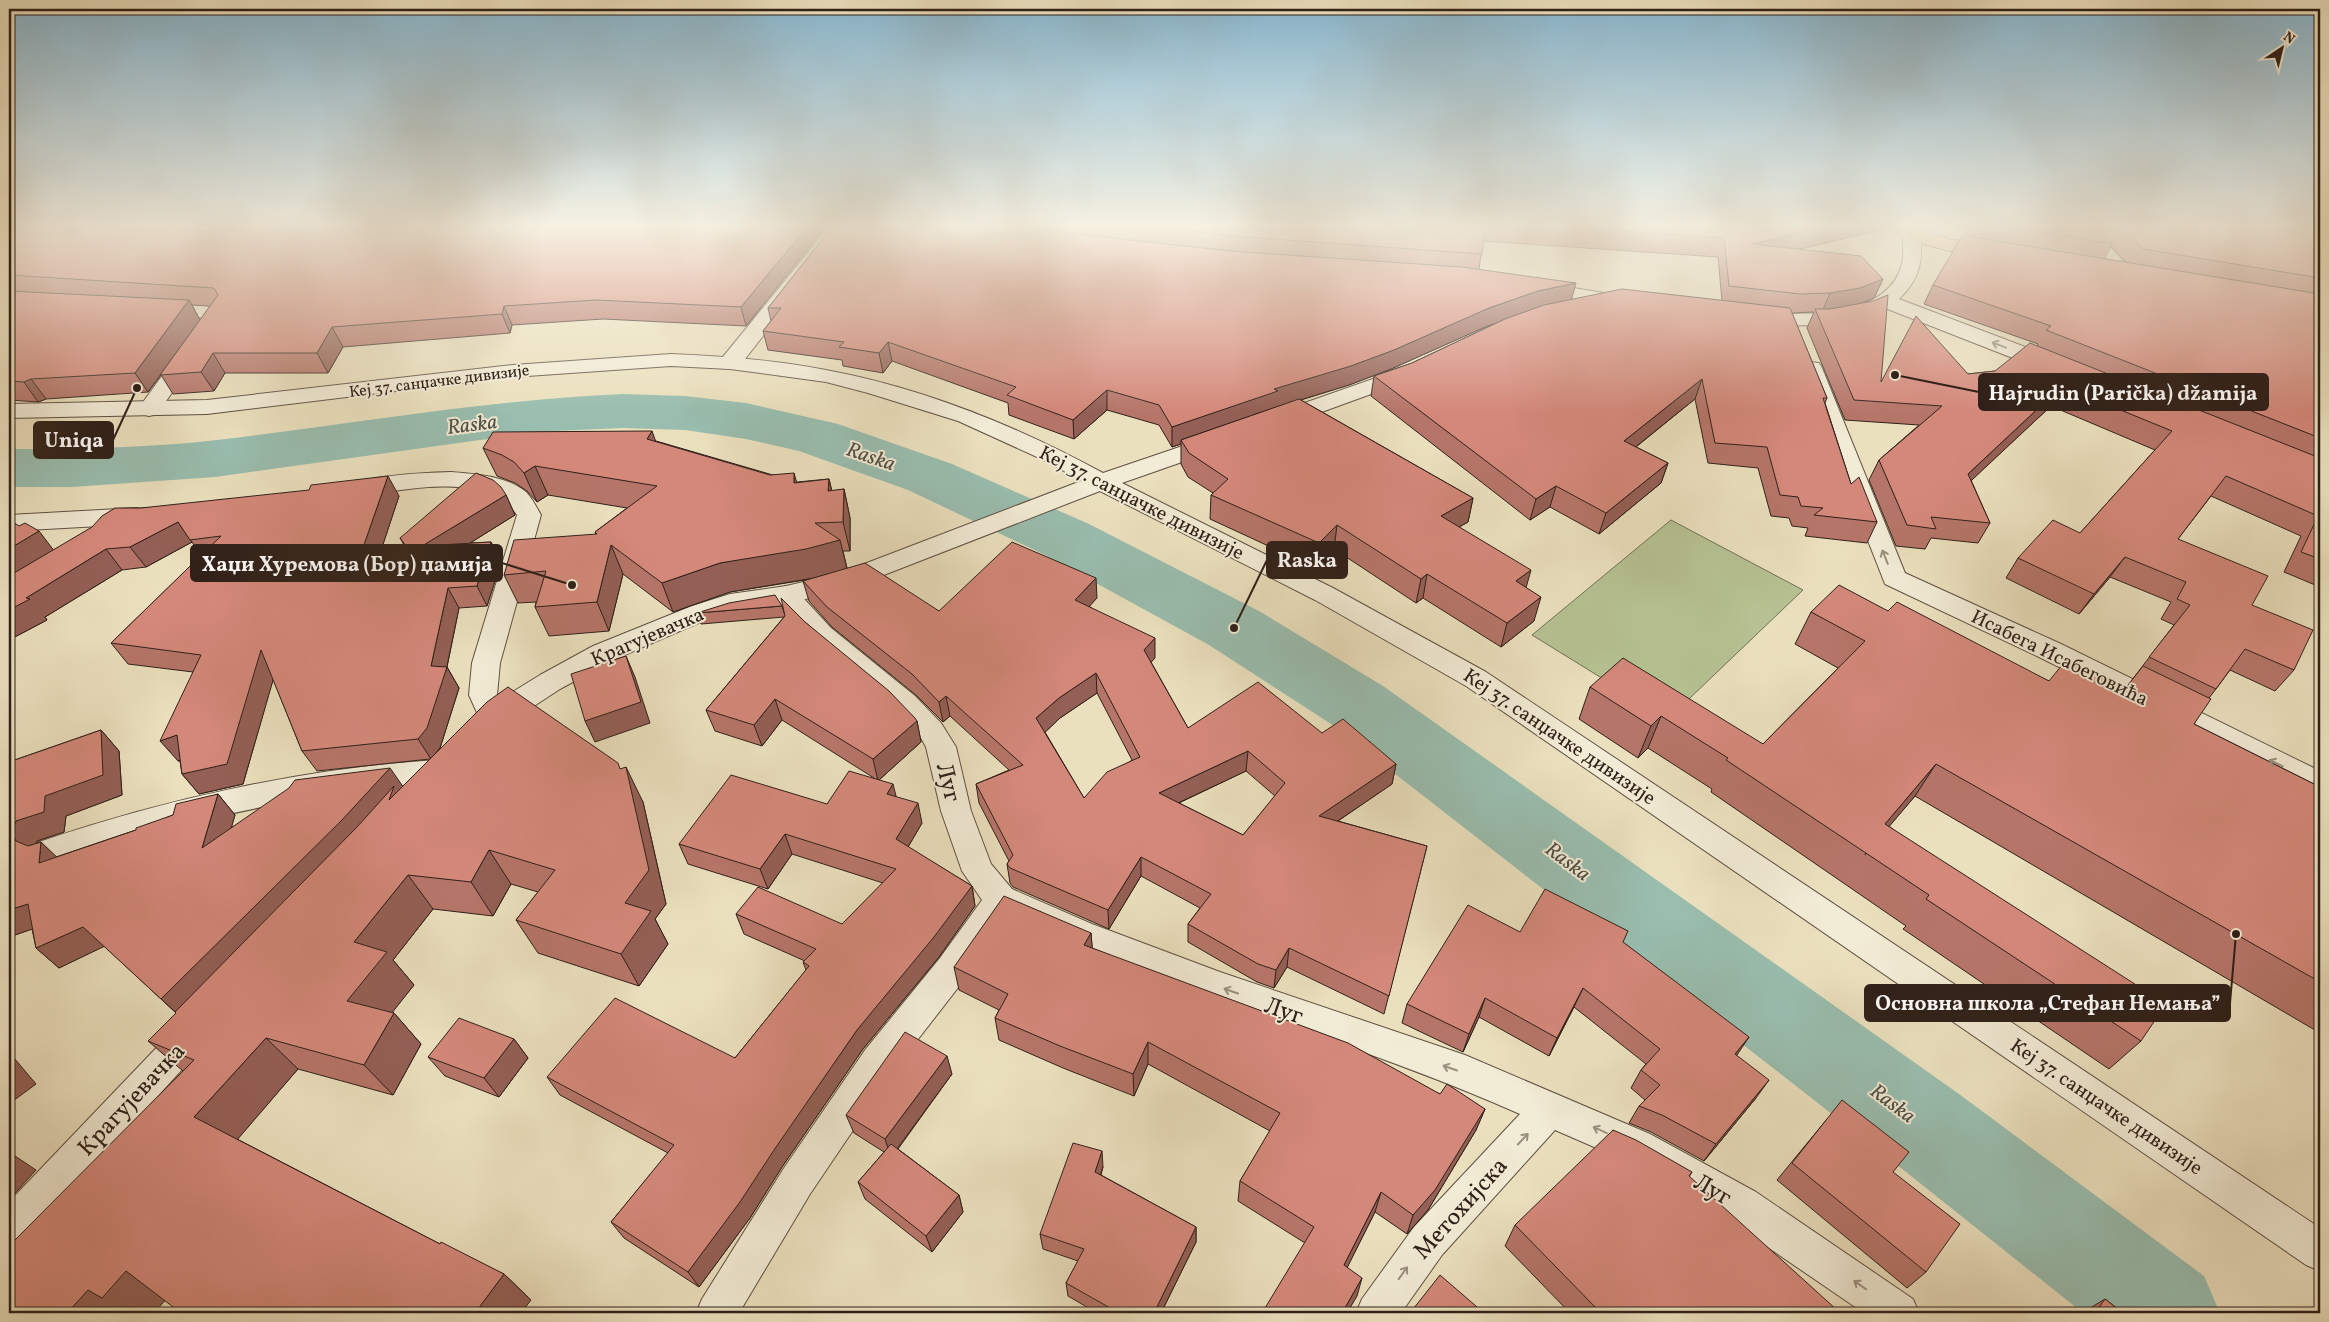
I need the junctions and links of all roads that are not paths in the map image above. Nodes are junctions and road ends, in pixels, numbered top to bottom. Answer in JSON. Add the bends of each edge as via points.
{"nodes":[{"id":1,"x":790,"y":289,"type":"edge"},
{"id":2,"x":1540,"y":289,"type":"edge"},
{"id":3,"x":1898,"y":289,"type":"edge"},
{"id":4,"x":1887,"y":302,"type":"junction"},
{"id":5,"x":138,"y":308,"type":"edge"},
{"id":6,"x":1558,"y":313,"type":"edge"},
{"id":7,"x":1737,"y":316,"type":"edge"},
{"id":8,"x":1798,"y":336,"type":"junction"},
{"id":9,"x":730,"y":363,"type":"junction"},
{"id":10,"x":1424,"y":365,"type":"edge"},
{"id":11,"x":2075,"y":374,"type":"edge"},
{"id":12,"x":149,"y":409,"type":"junction"},
{"id":13,"x":9,"y":411,"type":"edge"},
{"id":14,"x":1262,"y":426,"type":"edge"},
{"id":15,"x":1234,"y":436,"type":"edge"},
{"id":16,"x":1101,"y":482,"type":"junction"},
{"id":17,"x":330,"y":493,"type":"edge"},
{"id":18,"x":158,"y":515,"type":"edge"},
{"id":19,"x":118,"y":518,"type":"junction"},
{"id":20,"x":9,"y":523,"type":"edge"},
{"id":21,"x":98,"y":540,"type":"edge"},
{"id":22,"x":786,"y":595,"type":"junction"},
{"id":23,"x":493,"y":718,"type":"junction"},
{"id":24,"x":454,"y":755,"type":"junction"},
{"id":25,"x":2320,"y":784,"type":"edge"},
{"id":26,"x":416,"y":799,"type":"edge"},
{"id":27,"x":50,"y":851,"type":"dead end"},
{"id":28,"x":1001,"y":899,"type":"junction"},
{"id":29,"x":214,"y":1012,"type":"edge"},
{"id":30,"x":1550,"y":1109,"type":"junction"},
{"id":31,"x":9,"y":1230,"type":"edge"},
{"id":32,"x":2320,"y":1251,"type":"edge"},
{"id":33,"x":716,"y":1313,"type":"edge"},
{"id":34,"x":1376,"y":1313,"type":"edge"},
{"id":35,"x":1899,"y":1313,"type":"edge"}],
"edges":[{"from":1,"to":9,"type":"street"},
{"from":2,"to":6,"type":"street","via":[[1625,302]]},
{"from":3,"to":4,"type":"street"},
{"from":4,"to":8,"type":"street"},
{"from":11,"to":4,"type":"street","one_way":true},
{"from":5,"to":12,"type":"street","via":[[218,313]]},
{"from":7,"to":8,"type":"street"},
{"from":25,"to":8,"type":"street","name":"Исабега Исабеговића","one_way":true,"via":[[2049,650],[1894,578]]},
{"from":9,"to":12,"type":"street","name":"Кеј 37. санџачке дивизије","via":[[671,360],[576,365],[254,402]]},
{"from":9,"to":16,"type":"street","name":"Кеј 37. санџачке дивизије","via":[[826,376],[913,398],[1015,437]]},
{"from":10,"to":14,"type":"street"},
{"from":12,"to":13,"type":"street","name":"Кеј 37. санџачке дивизије"},
{"from":15,"to":16,"type":"street","name":"Крагујевачка"},
{"from":16,"to":22,"type":"street","name":"Крагујевачка","via":[[844,581]]},
{"from":16,"to":32,"type":"street","name":"Кеј 37. санџачке дивизије","via":[[1324,594],[1476,679]]},
{"from":17,"to":23,"type":"street","via":[[456,479],[473,480],[513,494],[525,504],[529,515],[486,663],[483,695]]},
{"from":18,"to":19,"type":"street"},
{"from":19,"to":20,"type":"street"},
{"from":19,"to":21,"type":"street"},
{"from":22,"to":23,"type":"street","name":"Крагујевачка","via":[[730,603],[669,625],[603,653]]},
{"from":22,"to":28,"type":"street","name":"Луг","via":[[812,628],[898,697],[924,720],[935,735],[978,871]]},
{"from":23,"to":24,"type":"street","name":"Крагујевачка"},
{"from":24,"to":26,"type":"street","name":"Крагујевачка"},
{"from":24,"to":27,"type":"street","via":[[388,774],[340,780],[149,821]]},
{"from":30,"to":28,"type":"street","name":"Луг","one_way":true,"via":[[1465,1072],[1218,987],[1080,934]]},
{"from":28,"to":33,"type":"street","via":[[952,969],[878,1062],[798,1181]]},
{"from":29,"to":31,"type":"street","name":"Крагујевачка"},
{"from":34,"to":30,"type":"street","name":"Метохијска","one_way":true,"via":[[1428,1241]]},
{"from":35,"to":30,"type":"street","name":"Луг","one_way":true,"via":[[1727,1197],[1637,1147]]}]}
